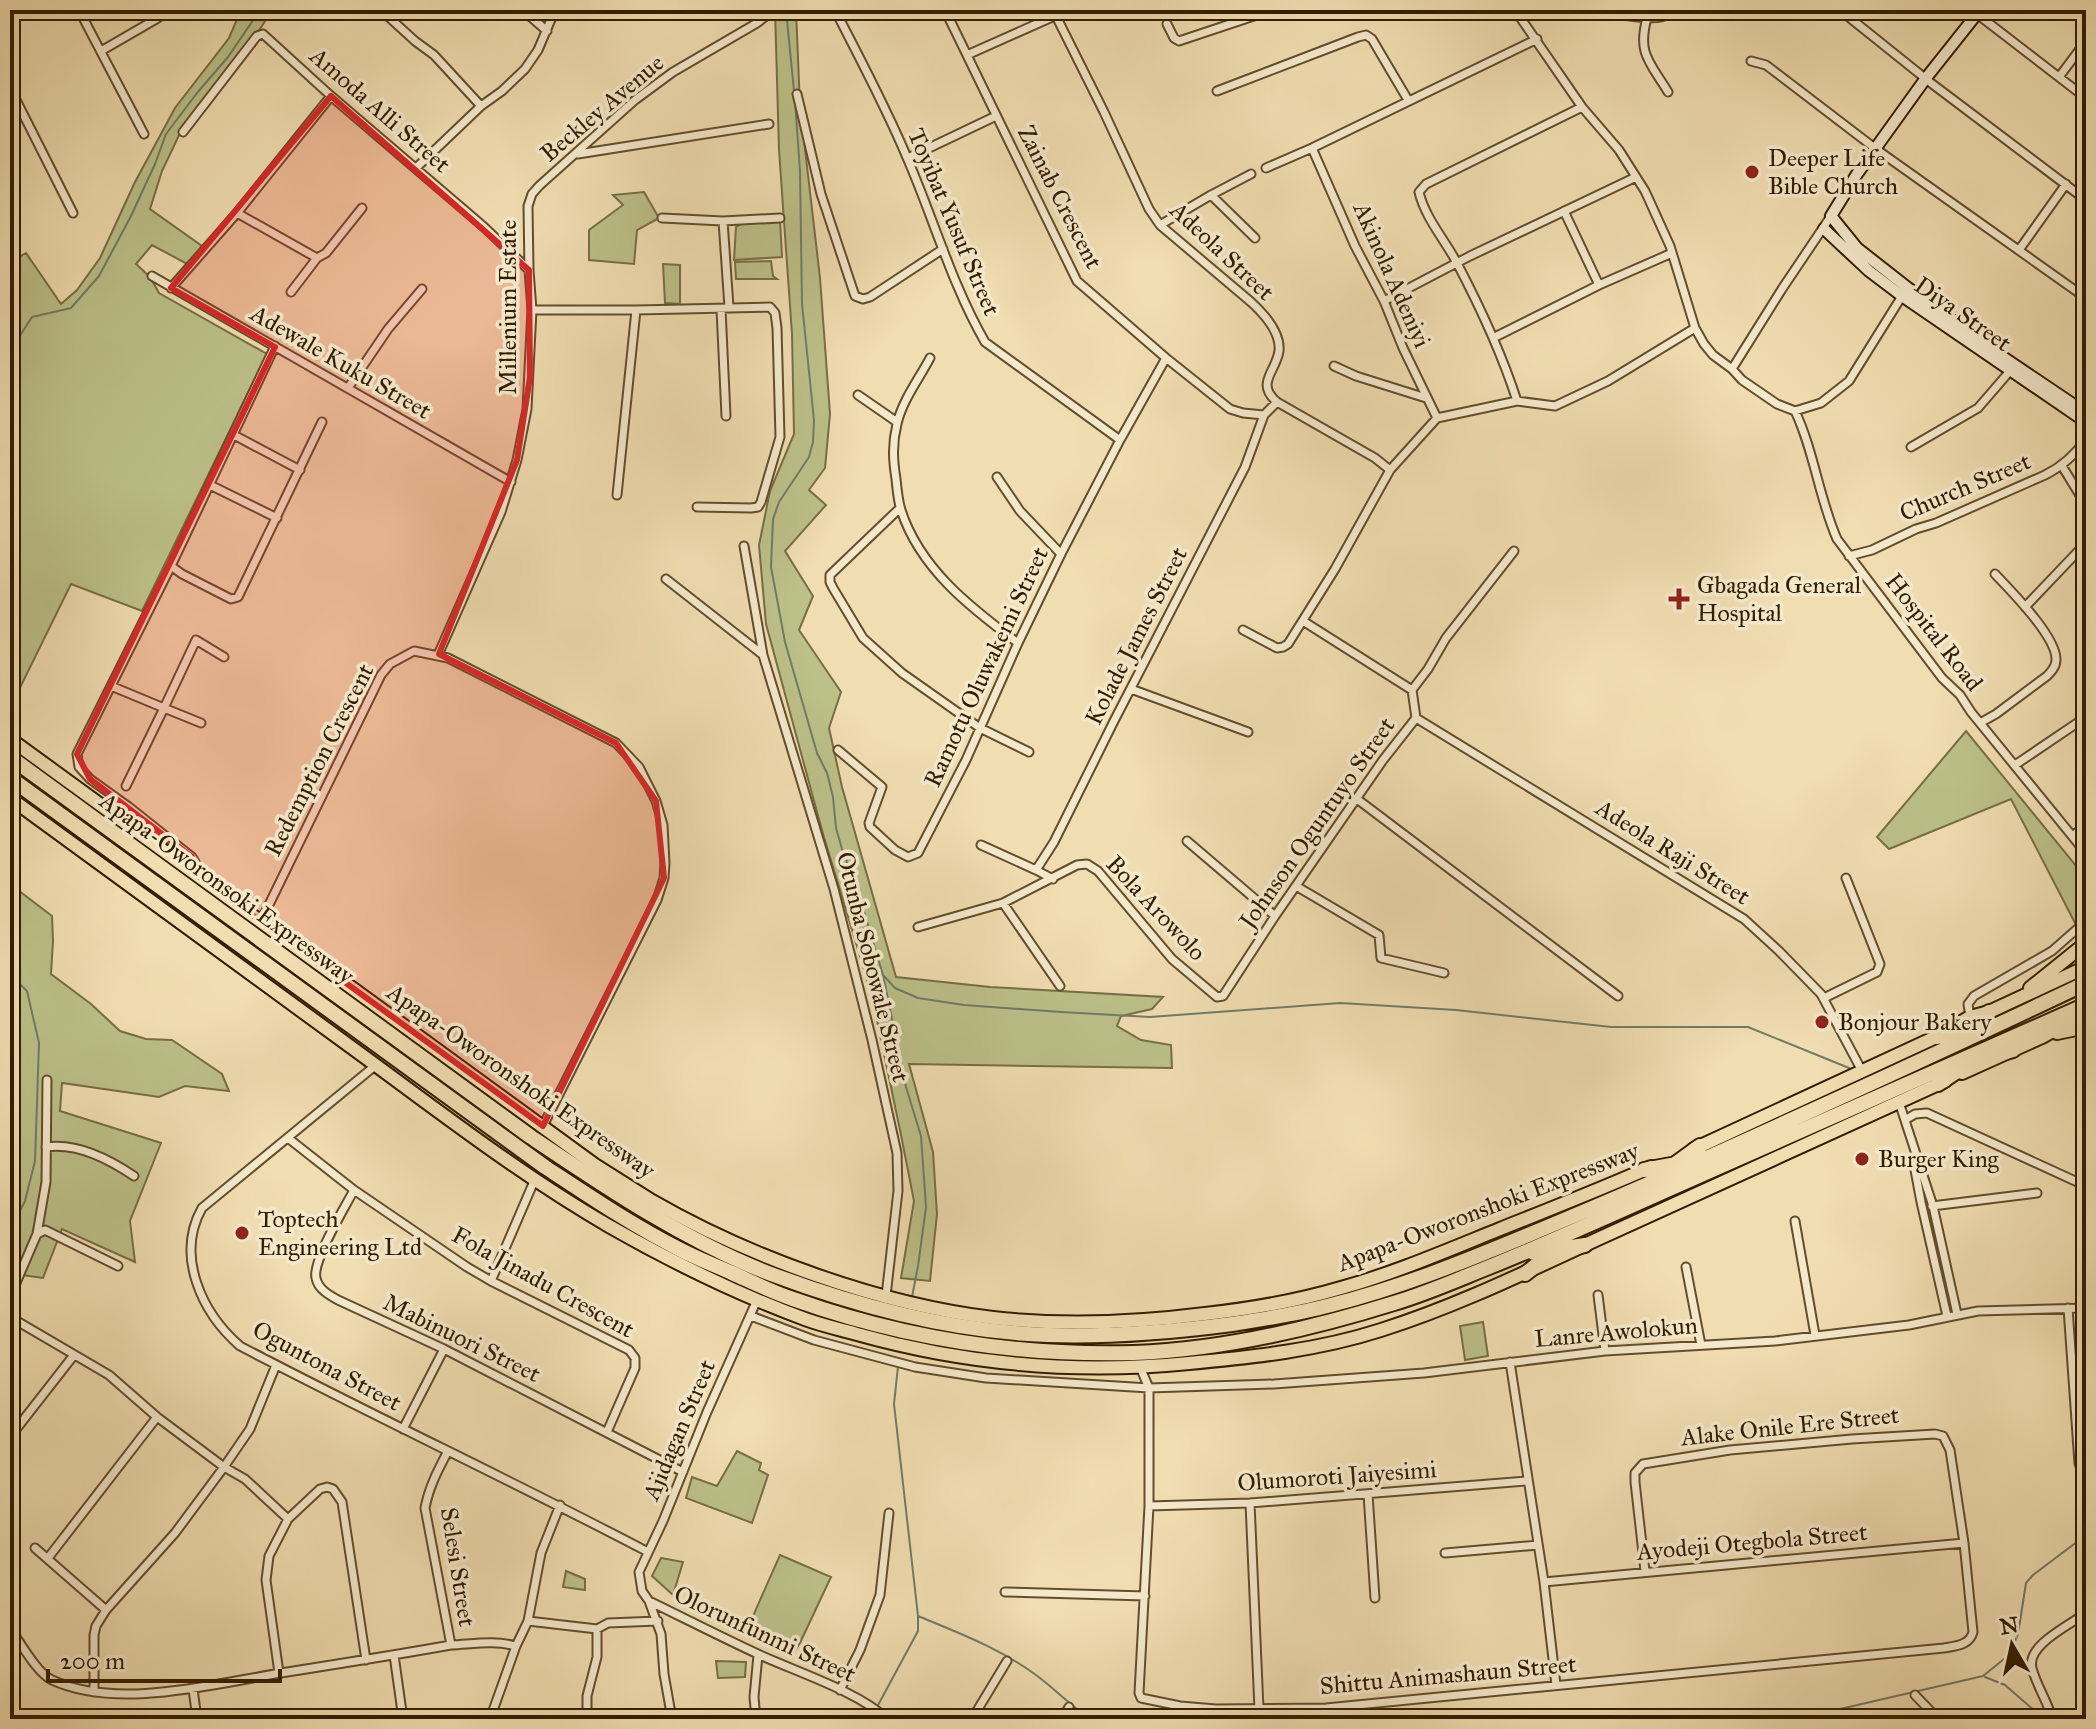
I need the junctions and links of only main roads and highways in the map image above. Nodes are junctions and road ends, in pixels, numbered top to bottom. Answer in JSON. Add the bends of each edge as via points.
{"nodes":[{"id":1,"x":1979,"y":12,"type":"edge"},
{"id":2,"x":1824,"y":229,"type":"road end"},
{"id":3,"x":2086,"y":413,"type":"edge"},
{"id":4,"x":2086,"y":422,"type":"edge"},
{"id":5,"x":10,"y":739,"type":"edge"},
{"id":6,"x":10,"y":757,"type":"edge"},
{"id":7,"x":49,"y":776,"type":"junction"},
{"id":8,"x":10,"y":778,"type":"edge"},
{"id":9,"x":10,"y":798,"type":"edge"},
{"id":10,"x":2086,"y":943,"type":"edge"},
{"id":11,"x":2086,"y":967,"type":"edge"},
{"id":12,"x":2086,"y":983,"type":"edge"},
{"id":13,"x":2015,"y":1000,"type":"junction"},
{"id":14,"x":2086,"y":1005,"type":"edge"},
{"id":15,"x":1989,"y":1012,"type":"joint"},
{"id":16,"x":2086,"y":1016,"type":"edge"},
{"id":17,"x":1970,"y":1024,"type":"junction"},
{"id":18,"x":1998,"y":1025,"type":"junction"},
{"id":19,"x":2086,"y":1027,"type":"edge"},
{"id":20,"x":1936,"y":1037,"type":"joint"},
{"id":21,"x":2042,"y":1037,"type":"junction"},
{"id":22,"x":2008,"y":1046,"type":"junction"},
{"id":23,"x":1945,"y":1050,"type":"junction"},
{"id":24,"x":1935,"y":1078,"type":"junction"},
{"id":25,"x":1703,"y":1152,"type":"junction"},
{"id":26,"x":1673,"y":1164,"type":"junction"},
{"id":27,"x":1644,"y":1170,"type":"junction"},
{"id":28,"x":1648,"y":1186,"type":"junction"},
{"id":29,"x":1577,"y":1230,"type":"junction"},
{"id":30,"x":1585,"y":1245,"type":"junction"},
{"id":31,"x":1555,"y":1251,"type":"junction"},
{"id":32,"x":1517,"y":1255,"type":"junction"},
{"id":33,"x":1525,"y":1274,"type":"junction"},
{"id":34,"x":897,"y":1306,"type":"junction"},
{"id":35,"x":926,"y":1312,"type":"junction"},
{"id":36,"x":891,"y":1335,"type":"junction"},
{"id":37,"x":920,"y":1342,"type":"junction"}],
"edges":[{"from":1,"to":3,"type":"main road","name":"Diya Street","via":[[1926,78],[1831,216],[1857,248],[1908,288]]},
{"from":2,"to":4,"type":"main road","name":"Diya Street","via":[[1902,296]]},
{"from":5,"to":7,"type":"main road","name":"Apapa-Oworonshoki Expressway"},
{"from":6,"to":7,"type":"highway","name":"Apapa-Oworonsoki Expressway"},
{"from":7,"to":34,"type":"main road","name":"Apapa-Oworonshoki Expressway","via":[[197,875],[607,1173],[766,1256],[886,1296]]},
{"from":7,"to":34,"type":"highway","name":"Apapa-Oworonsoki Expressway","via":[[601,1184],[713,1248],[769,1273]]},
{"from":8,"to":36,"type":"highway","name":"Apapa-Oworonsoki Expressway","via":[[545,1167],[626,1220],[788,1298]]},
{"from":9,"to":36,"type":"main road","name":"Apapa-Oworonsoki Expressway","via":[[505,1160],[606,1225],[809,1321]]},
{"from":10,"to":13,"type":"main road"},
{"from":11,"to":13,"type":"main road"},
{"from":12,"to":18,"type":"highway","name":"Apapa-Oworonshoki Expressway"},
{"from":13,"to":15,"type":"main road"},
{"from":14,"to":22,"type":"highway","name":"Apapa-Oworonshoki Expressway"},
{"from":15,"to":17,"type":"highway"},
{"from":16,"to":21,"type":"main road"},
{"from":17,"to":18,"type":"highway"},
{"from":17,"to":20,"type":"highway"},
{"from":17,"to":23,"type":"highway"},
{"from":18,"to":23,"type":"highway","name":"Apapa-Oworonshoki Expressway"},
{"from":19,"to":21,"type":"main road"},
{"from":20,"to":25,"type":"main road","name":"Apapa-Oworonshoki Expressway"},
{"from":21,"to":22,"type":"main road","name":"Apapa-Oworonshoki Expressway"},
{"from":22,"to":24,"type":"highway","name":"Apapa-Oworonshoki Expressway"},
{"from":22,"to":24,"type":"highway"},
{"from":23,"to":25,"type":"highway","name":"Apapa-Oworonshoki Expressway"},
{"from":24,"to":29,"type":"highway","name":"Apapa-Oworonshoki Expressway"},
{"from":24,"to":30,"type":"main road","name":"Apapa-Oworonshoki Expressway","via":[[1899,1102]]},
{"from":25,"to":26,"type":"highway"},
{"from":25,"to":27,"type":"main road","name":"Apapa-Oworonshoki Expressway"},
{"from":25,"to":28,"type":"highway","name":"Apapa-Oworonshoki Expressway"},
{"from":26,"to":27,"type":"highway"},
{"from":26,"to":28,"type":"highway"},
{"from":27,"to":35,"type":"main road","name":"Apapa-Oworonshoki Expressway","via":[[1396,1270],[1282,1302],[1168,1319],[1096,1323]]},
{"from":28,"to":35,"type":"highway","name":"Apapa-Oworonshoki Expressway","via":[[1442,1271],[1276,1317],[1094,1336],[986,1330]]},
{"from":29,"to":31,"type":"highway"},
{"from":29,"to":32,"type":"highway","name":"Apapa-Oworonshoki Expressway"},
{"from":30,"to":31,"type":"highway"},
{"from":30,"to":33,"type":"main road","name":"Apapa-Oworonshoki Expressway"},
{"from":31,"to":32,"type":"highway"},
{"from":31,"to":33,"type":"highway"},
{"from":32,"to":37,"type":"highway","name":"Apapa-Oworonshoki Expressway","via":[[1337,1320],[1197,1347],[1080,1353]]},
{"from":33,"to":37,"type":"main road","name":"Apapa-Oworonshoki Expressway","via":[[1377,1332],[1310,1349],[1226,1359],[1094,1368],[947,1355]]},
{"from":34,"to":35,"type":"highway","name":"Apapa-Oworonsoki Expressway"},
{"from":36,"to":37,"type":"highway","name":"Apapa-Oworonsoki Expressway"}]}
